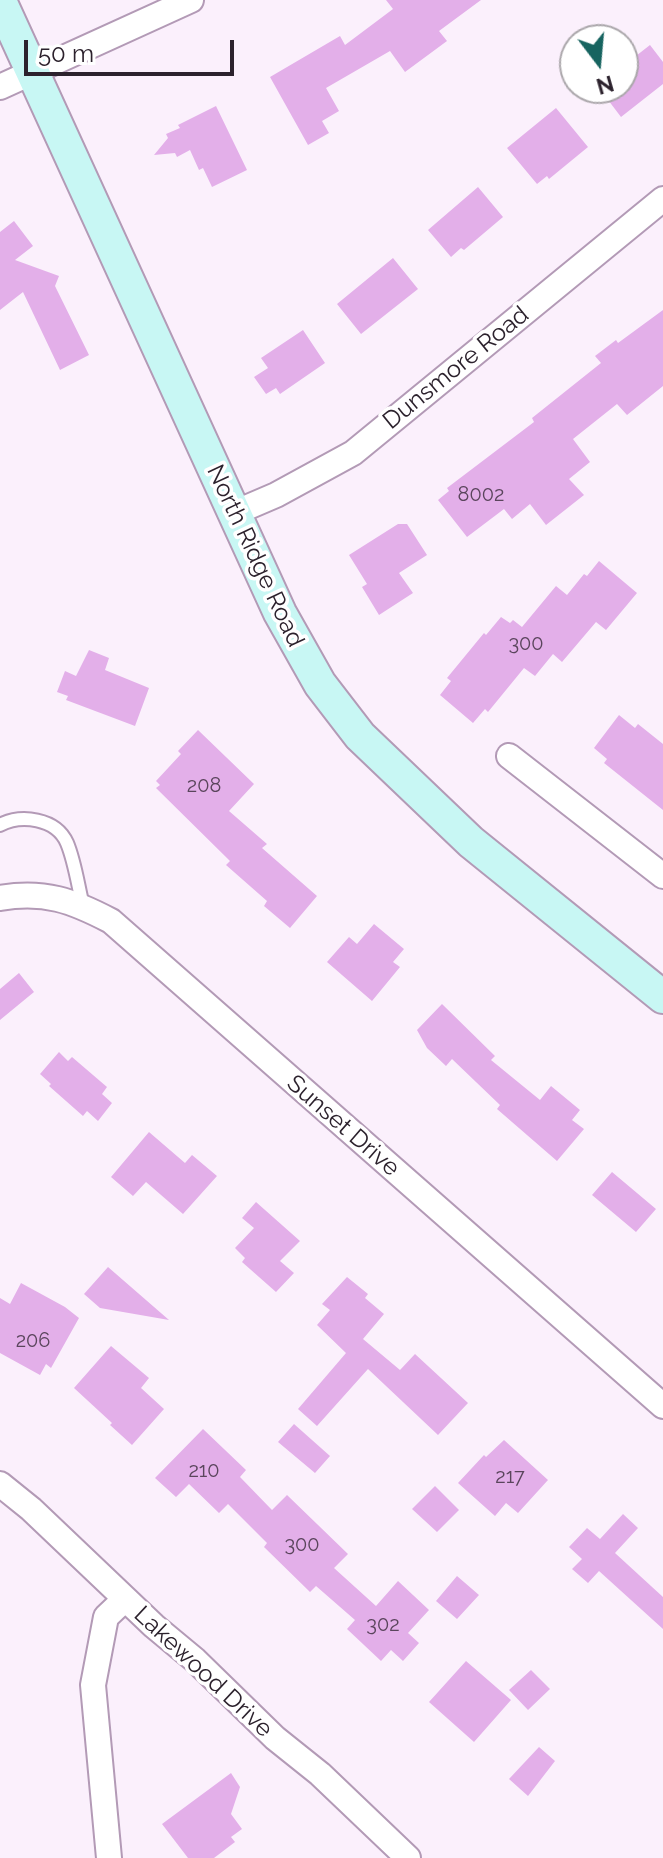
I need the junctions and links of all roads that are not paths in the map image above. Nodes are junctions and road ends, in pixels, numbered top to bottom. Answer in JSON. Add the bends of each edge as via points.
{"nodes":[{"id":1,"x":191,"y":0,"type":"edge"},
{"id":2,"x":0,"y":1,"type":"edge"},
{"id":3,"x":33,"y":71,"type":"junction"},
{"id":4,"x":0,"y":87,"type":"edge"},
{"id":5,"x":663,"y":199,"type":"edge"},
{"id":6,"x":234,"y":513,"type":"junction"},
{"id":7,"x":509,"y":756,"type":"dead end"},
{"id":8,"x":0,"y":825,"type":"edge"},
{"id":9,"x":663,"y":876,"type":"edge"},
{"id":10,"x":0,"y":898,"type":"edge"},
{"id":11,"x":83,"y":906,"type":"junction"},
{"id":12,"x":663,"y":997,"type":"edge"},
{"id":13,"x":663,"y":1406,"type":"edge"},
{"id":14,"x":0,"y":1484,"type":"edge"},
{"id":15,"x":125,"y":1599,"type":"junction"},
{"id":16,"x":109,"y":1858,"type":"edge"},
{"id":17,"x":408,"y":1858,"type":"edge"}],
"edges":[{"from":1,"to":3,"type":"street"},
{"from":2,"to":3,"type":"main road","name":"North Ridge Road"},
{"from":3,"to":4,"type":"street"},
{"from":3,"to":6,"type":"main road","name":"North Ridge Road"},
{"from":5,"to":6,"type":"street","name":"Dunsmore Road","via":[[353,453]]},
{"from":6,"to":12,"type":"main road","name":"North Ridge Road","via":[[300,653],[360,736],[471,842]]},
{"from":7,"to":9,"type":"street"},
{"from":8,"to":11,"type":"lane","via":[[23,818],[47,823],[67,840]]},
{"from":10,"to":11,"type":"street","name":"Sunset Drive","via":[[40,894]]},
{"from":11,"to":13,"type":"street","name":"Sunset Drive","via":[[111,921],[147,952]]},
{"from":14,"to":15,"type":"street","name":"Lakewood Drive"},
{"from":15,"to":16,"type":"street","via":[[106,1617],[93,1685]]},
{"from":15,"to":17,"type":"street","name":"Lakewood Drive"}]}
